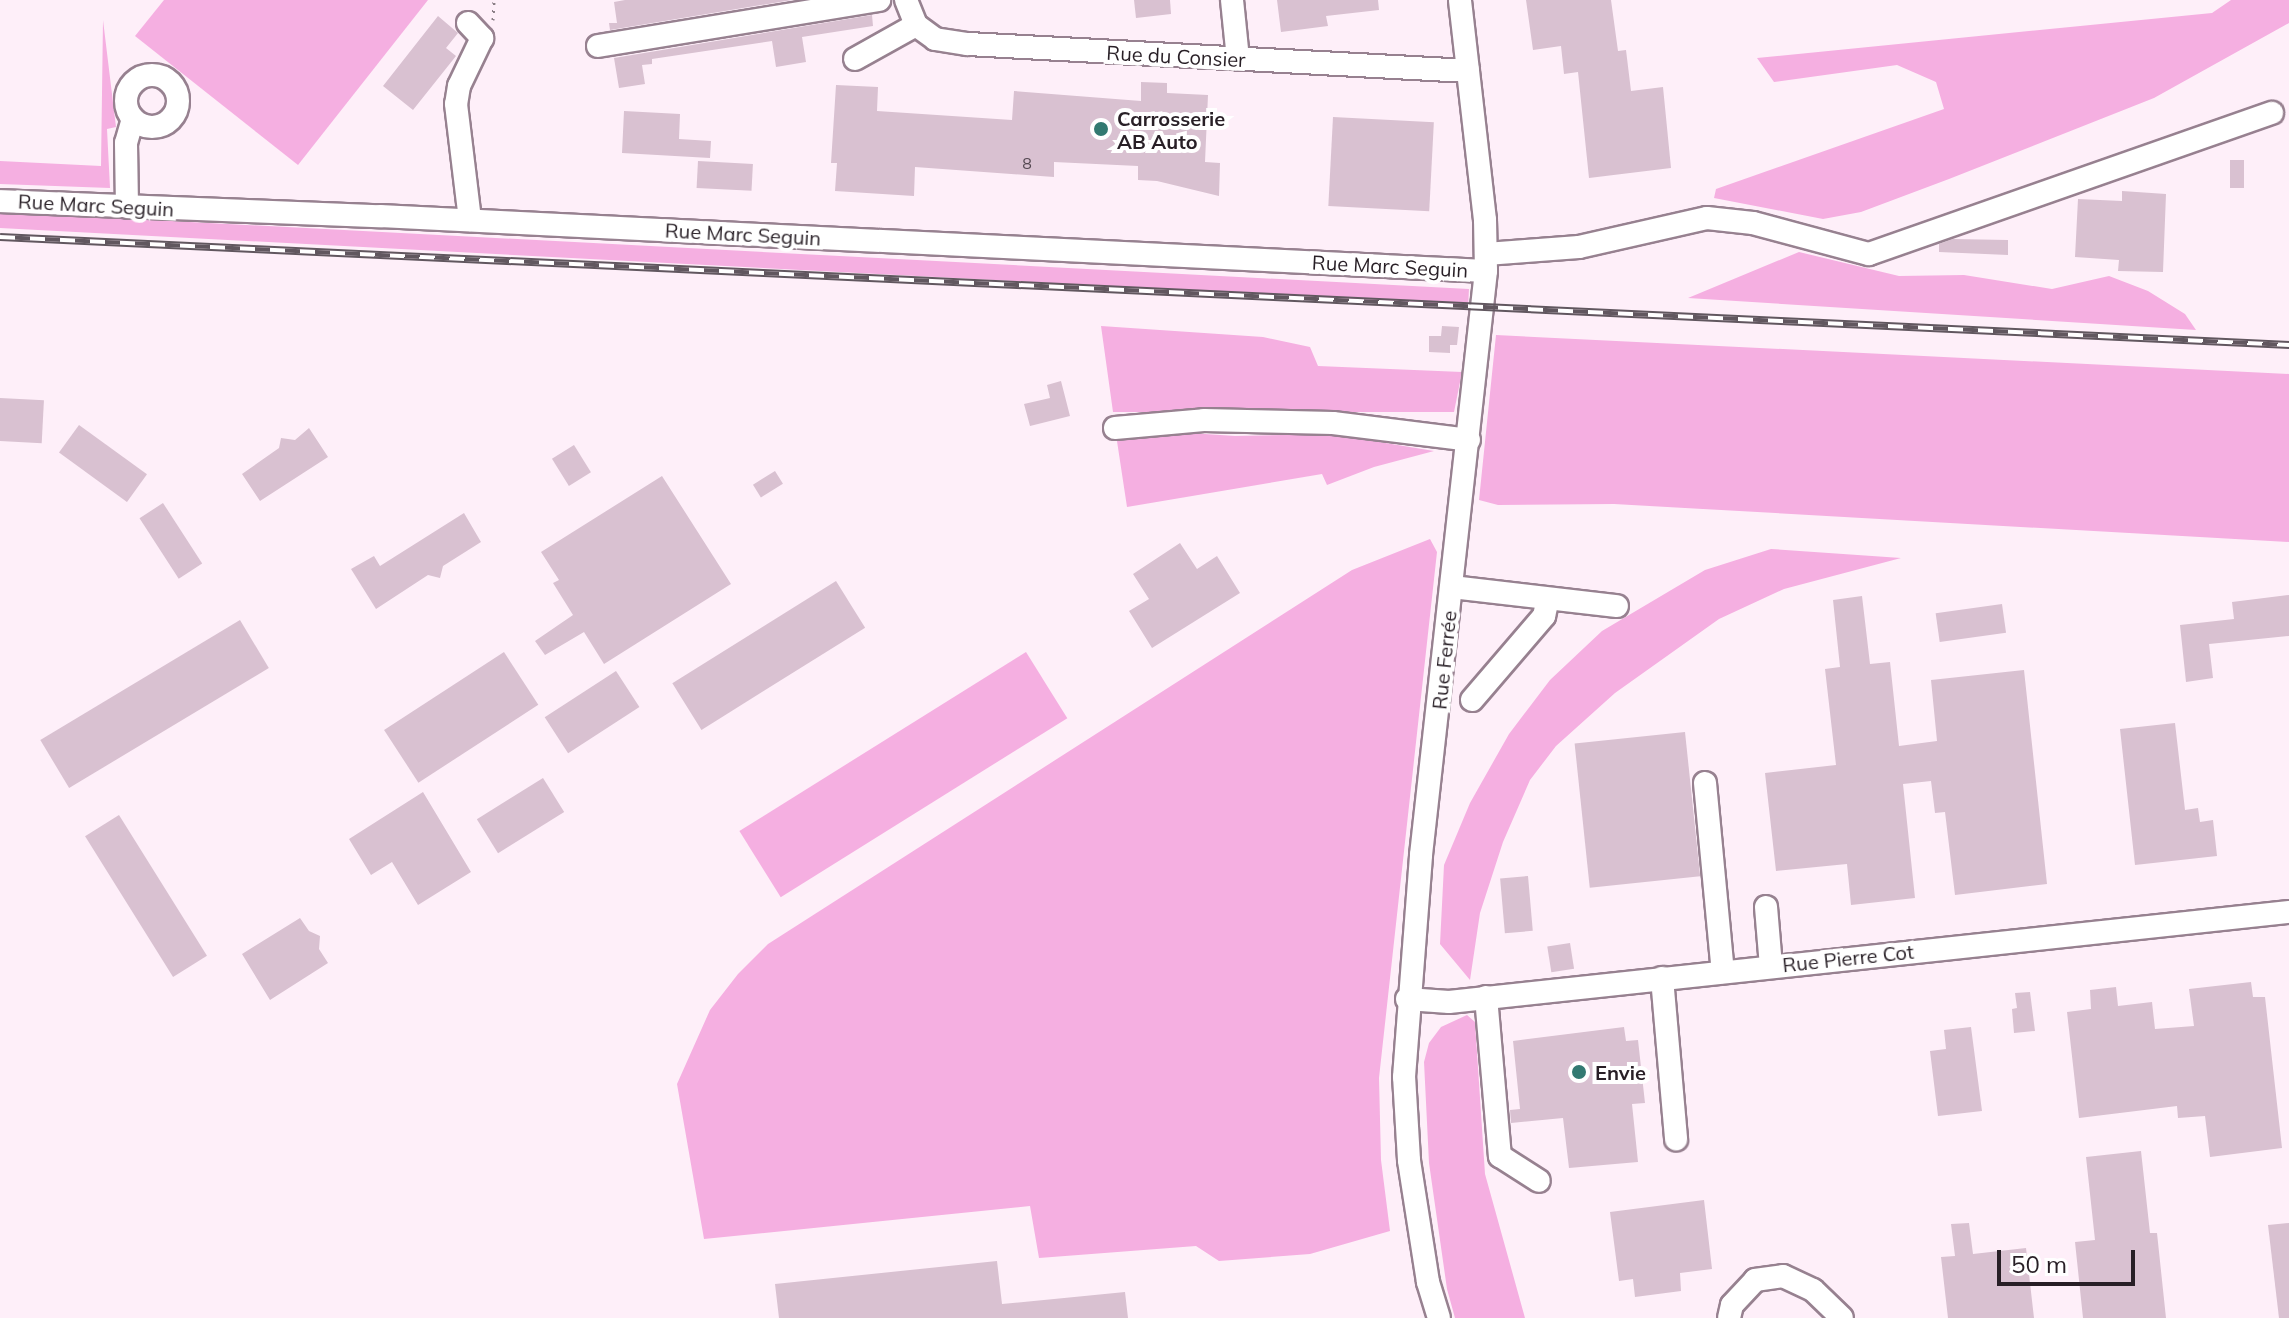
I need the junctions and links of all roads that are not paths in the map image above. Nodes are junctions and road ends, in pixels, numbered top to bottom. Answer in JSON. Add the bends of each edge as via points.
{"nodes":[{"id":1,"x":879,"y":0,"type":"edge"},
{"id":2,"x":906,"y":0,"type":"edge"},
{"id":3,"x":1232,"y":0,"type":"edge"},
{"id":4,"x":1460,"y":0,"type":"edge"},
{"id":5,"x":468,"y":23,"type":"dead end"},
{"id":6,"x":916,"y":25,"type":"junction"},
{"id":7,"x":598,"y":46,"type":"dead end"},
{"id":8,"x":855,"y":59,"type":"dead end"},
{"id":9,"x":1238,"y":59,"type":"junction"},
{"id":10,"x":1468,"y":71,"type":"junction"},
{"id":11,"x":2272,"y":113,"type":"dead end"},
{"id":12,"x":133,"y":119,"type":"dead end"},
{"id":13,"x":0,"y":201,"type":"edge"},
{"id":14,"x":127,"y":207,"type":"junction"},
{"id":15,"x":470,"y":220,"type":"junction"},
{"id":16,"x":1486,"y":262,"type":"junction"},
{"id":17,"x":1115,"y":428,"type":"dead end"},
{"id":18,"x":1469,"y":440,"type":"junction"},
{"id":19,"x":1452,"y":587,"type":"junction"},
{"id":20,"x":1548,"y":599,"type":"junction"},
{"id":21,"x":1617,"y":606,"type":"dead end"},
{"id":22,"x":1472,"y":700,"type":"dead end"},
{"id":23,"x":1705,"y":783,"type":"dead end"},
{"id":24,"x":1766,"y":907,"type":"dead end"},
{"id":25,"x":2289,"y":912,"type":"edge"},
{"id":26,"x":1771,"y":966,"type":"junction"},
{"id":27,"x":1723,"y":972,"type":"junction"},
{"id":28,"x":1662,"y":978,"type":"junction"},
{"id":29,"x":1486,"y":997,"type":"junction"},
{"id":30,"x":1407,"y":999,"type":"junction"},
{"id":31,"x":1676,"y":1139,"type":"dead end"},
{"id":32,"x":1539,"y":1181,"type":"dead end"},
{"id":33,"x":1439,"y":1318,"type":"edge"},
{"id":34,"x":1729,"y":1318,"type":"edge"},
{"id":35,"x":1842,"y":1318,"type":"edge"}],
"edges":[{"from":1,"to":7,"type":"street"},
{"from":2,"to":6,"type":"street"},
{"from":3,"to":9,"type":"street"},
{"from":4,"to":10,"type":"street","name":"Rue Ferrée"},
{"from":5,"to":15,"type":"street","via":[[482,38],[456,104]]},
{"from":6,"to":8,"type":"street"},
{"from":6,"to":9,"type":"street","name":"Rue du Consier","via":[[935,39],[968,44]]},
{"from":9,"to":10,"type":"street","name":"Rue du Consier"},
{"from":10,"to":16,"type":"street","name":"Rue Ferrée"},
{"from":11,"to":16,"type":"street","name":"Rue Marc Seguin","via":[[1869,254],[1753,223],[1707,218]]},
{"from":12,"to":14,"type":"street","via":[[126,143]]},
{"from":13,"to":14,"type":"street","name":"Rue Marc Seguin"},
{"from":14,"to":15,"type":"street","name":"Rue Marc Seguin"},
{"from":15,"to":16,"type":"street","name":"Rue Marc Seguin"},
{"from":16,"to":18,"type":"street","name":"Rue Ferrée"},
{"from":17,"to":18,"type":"street","via":[[1204,420],[1333,423]]},
{"from":18,"to":19,"type":"street","name":"Rue Ferrée"},
{"from":19,"to":20,"type":"street"},
{"from":19,"to":30,"type":"street","name":"Rue Ferrée"},
{"from":20,"to":21,"type":"street"},
{"from":20,"to":22,"type":"street","via":[[1544,616]]},
{"from":23,"to":27,"type":"street"},
{"from":24,"to":26,"type":"street"},
{"from":25,"to":26,"type":"street","name":"Rue Pierre Cot"},
{"from":26,"to":27,"type":"street","name":"Rue Pierre Cot"},
{"from":27,"to":28,"type":"street","name":"Rue Pierre Cot"},
{"from":28,"to":29,"type":"street","name":"Rue Pierre Cot"},
{"from":28,"to":31,"type":"street"},
{"from":29,"to":30,"type":"street","name":"Rue Pierre Cot","via":[[1449,1002]]},
{"from":29,"to":32,"type":"street","via":[[1500,1156]]},
{"from":30,"to":33,"type":"street","name":"Rue Ferrée","via":[[1409,1160],[1428,1282]]},
{"from":34,"to":35,"type":"street","via":[[1732,1305],[1755,1280],[1783,1276],[1813,1290]]}]}
